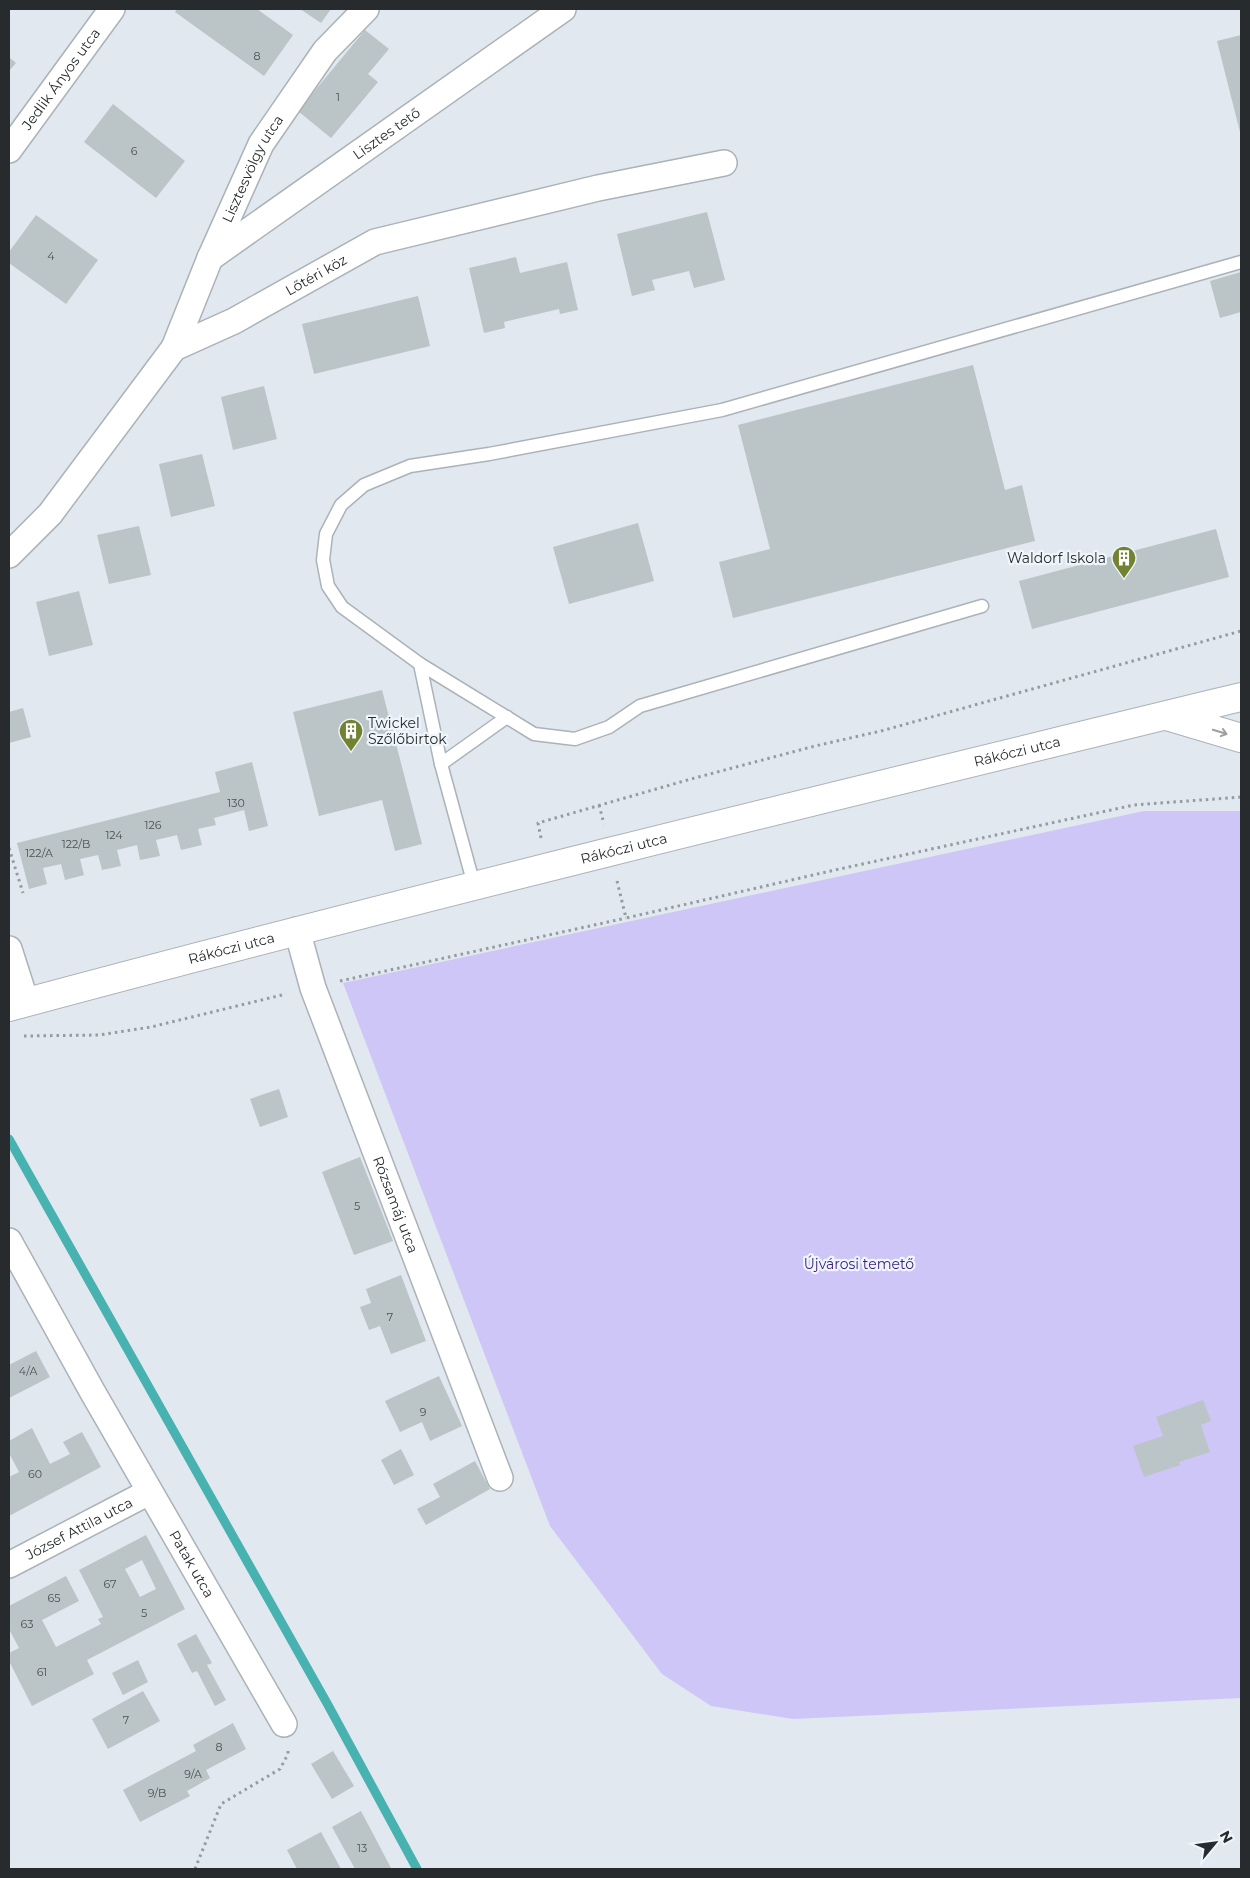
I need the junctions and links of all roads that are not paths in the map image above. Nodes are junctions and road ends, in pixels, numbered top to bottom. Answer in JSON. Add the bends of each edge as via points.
{"nodes":[{"id":1,"x":112,"y":9,"type":"edge"},
{"id":2,"x":366,"y":9,"type":"edge"},
{"id":3,"x":563,"y":9,"type":"edge"},
{"id":4,"x":9,"y":150,"type":"edge"},
{"id":5,"x":724,"y":163,"type":"dead end"},
{"id":6,"x":210,"y":258,"type":"junction"},
{"id":7,"x":1241,"y":262,"type":"edge"},
{"id":8,"x":174,"y":348,"type":"junction"},
{"id":9,"x":9,"y":555,"type":"edge"},
{"id":10,"x":982,"y":606,"type":"dead end"},
{"id":11,"x":420,"y":664,"type":"junction"},
{"id":12,"x":1241,"y":697,"type":"edge"},
{"id":13,"x":1165,"y":715,"type":"junction"},
{"id":14,"x":507,"y":718,"type":"junction"},
{"id":15,"x":1241,"y":738,"type":"edge"},
{"id":16,"x":441,"y":764,"type":"junction"},
{"id":17,"x":474,"y":885,"type":"junction"},
{"id":18,"x":297,"y":930,"type":"junction"},
{"id":19,"x":9,"y":949,"type":"edge"},
{"id":20,"x":17,"y":1004,"type":"edge"},
{"id":21,"x":9,"y":1241,"type":"edge"},
{"id":22,"x":500,"y":1478,"type":"dead end"},
{"id":23,"x":149,"y":1492,"type":"junction"},
{"id":24,"x":9,"y":1565,"type":"edge"},
{"id":25,"x":284,"y":1724,"type":"road end"}],
"edges":[{"from":1,"to":4,"type":"street","name":"Jedlik Ányos utca"},
{"from":2,"to":6,"type":"street","name":"Lisztesvölgy utca","via":[[325,51],[261,144]]},
{"from":3,"to":6,"type":"street","name":"Lisztes tető"},
{"from":5,"to":8,"type":"street","name":"Lőtéri köz","via":[[598,188],[375,242],[234,320]]},
{"from":6,"to":8,"type":"street","name":"Lisztesvölgy utca"},
{"from":7,"to":11,"type":"lane","via":[[722,410],[410,466],[364,485],[341,505],[326,534],[323,560],[328,586],[342,607]]},
{"from":8,"to":9,"type":"street","name":"Lőtéri köz","via":[[50,514]]},
{"from":10,"to":14,"type":"lane","via":[[640,706],[609,727],[575,739],[534,734]]},
{"from":11,"to":14,"type":"lane"},
{"from":11,"to":16,"type":"lane"},
{"from":12,"to":13,"type":"street","name":"Rákóczi utca"},
{"from":13,"to":15,"type":"street","one_way":true},
{"from":13,"to":17,"type":"street","name":"Rákóczi utca"},
{"from":14,"to":16,"type":"lane"},
{"from":16,"to":17,"type":"lane"},
{"from":17,"to":18,"type":"street","name":"Rákóczi utca"},
{"from":18,"to":20,"type":"street","name":"Rákóczi utca"},
{"from":18,"to":22,"type":"street","name":"Rózsamáj utca","via":[[314,988]]},
{"from":19,"to":20,"type":"street"},
{"from":21,"to":23,"type":"street","name":"Patak utca"},
{"from":23,"to":24,"type":"street","name":"József Attila utca"},
{"from":23,"to":25,"type":"street","name":"Patak utca"}]}
